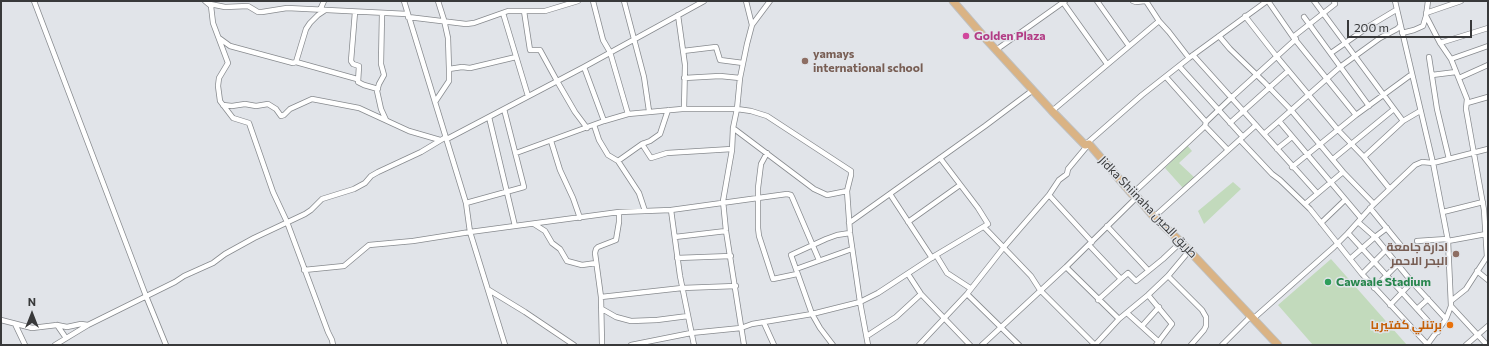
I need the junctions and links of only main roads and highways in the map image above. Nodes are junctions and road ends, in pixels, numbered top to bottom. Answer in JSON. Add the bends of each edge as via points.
{"nodes":[{"id":1,"x":954,"y":1,"type":"edge"},
{"id":2,"x":1278,"y":345,"type":"edge"}],
"edges":[{"from":1,"to":2,"type":"main road","name":"Jidka Shiinaha طريق الصين","via":[[1052,111],[1087,144]]}]}
